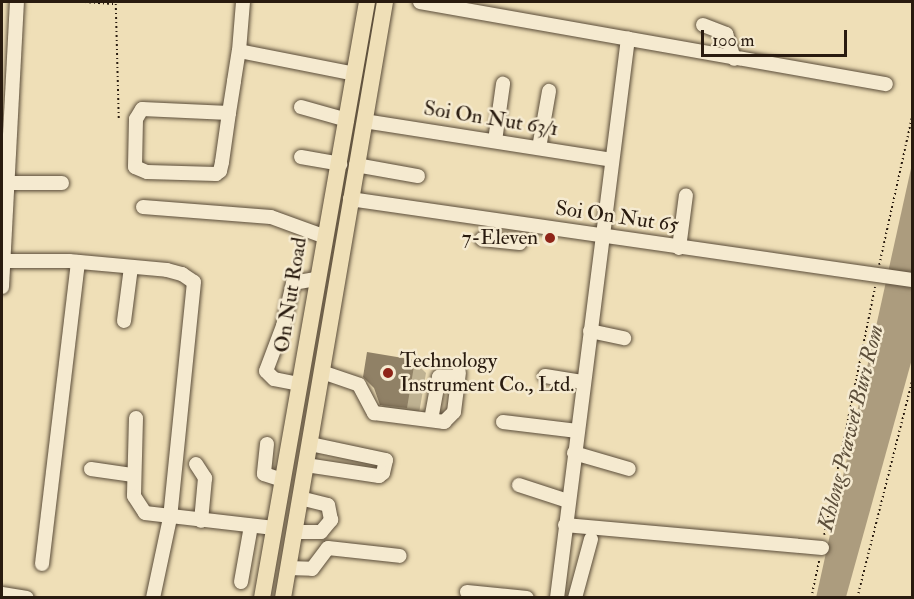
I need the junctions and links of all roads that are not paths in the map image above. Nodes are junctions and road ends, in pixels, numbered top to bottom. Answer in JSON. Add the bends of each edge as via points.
{"nodes":[{"id":1,"x":17,"y":2,"type":"edge"},
{"id":2,"x":243,"y":2,"type":"edge"},
{"id":3,"x":367,"y":2,"type":"edge"},
{"id":4,"x":385,"y":2,"type":"edge"},
{"id":5,"x":420,"y":2,"type":"edge"},
{"id":6,"x":703,"y":25,"type":"dead end"},
{"id":7,"x":628,"y":39,"type":"junction"},
{"id":8,"x":238,"y":51,"type":"junction"},
{"id":9,"x":735,"y":58,"type":"junction"},
{"id":10,"x":355,"y":74,"type":"junction"},
{"id":11,"x":503,"y":84,"type":"dead end"},
{"id":12,"x":886,"y":84,"type":"dead end"},
{"id":13,"x":549,"y":91,"type":"dead end"},
{"id":14,"x":301,"y":107,"type":"dead end"},
{"id":15,"x":229,"y":113,"type":"junction"},
{"id":16,"x":356,"y":120,"type":"junction"},
{"id":17,"x":495,"y":141,"type":"junction"},
{"id":18,"x":539,"y":148,"type":"junction"},
{"id":19,"x":301,"y":157,"type":"dead end"},
{"id":20,"x":612,"y":160,"type":"junction"},
{"id":21,"x":348,"y":165,"type":"junction"},
{"id":22,"x":418,"y":176,"type":"dead end"},
{"id":23,"x":9,"y":183,"type":"junction"},
{"id":24,"x":62,"y":183,"type":"dead end"},
{"id":25,"x":686,"y":195,"type":"dead end"},
{"id":26,"x":332,"y":196,"type":"junction"},
{"id":27,"x":350,"y":199,"type":"junction"},
{"id":28,"x":143,"y":207,"type":"dead end"},
{"id":29,"x":502,"y":221,"type":"junction"},
{"id":30,"x":323,"y":236,"type":"junction"},
{"id":31,"x":602,"y":237,"type":"junction"},
{"id":32,"x":482,"y":238,"type":"dead end"},
{"id":33,"x":499,"y":241,"type":"junction"},
{"id":34,"x":520,"y":243,"type":"dead end"},
{"id":35,"x":680,"y":248,"type":"junction"},
{"id":36,"x":4,"y":261,"type":"junction"},
{"id":37,"x":78,"y":262,"type":"junction"},
{"id":38,"x":131,"y":267,"type":"junction"},
{"id":39,"x":316,"y":279,"type":"junction"},
{"id":40,"x":912,"y":280,"type":"edge"},
{"id":41,"x":2,"y":287,"type":"edge"},
{"id":42,"x":124,"y":321,"type":"dead end"},
{"id":43,"x":590,"y":331,"type":"junction"},
{"id":44,"x":624,"y":338,"type":"dead end"},
{"id":45,"x":322,"y":372,"type":"junction"},
{"id":46,"x":545,"y":376,"type":"dead end"},
{"id":47,"x":584,"y":382,"type":"junction"},
{"id":48,"x":299,"y":384,"type":"junction"},
{"id":49,"x":294,"y":412,"type":"junction"},
{"id":50,"x":315,"y":416,"type":"junction"},
{"id":51,"x":136,"y":418,"type":"dead end"},
{"id":52,"x":431,"y":420,"type":"junction"},
{"id":53,"x":503,"y":422,"type":"dead end"},
{"id":54,"x":577,"y":431,"type":"junction"},
{"id":55,"x":267,"y":444,"type":"dead end"},
{"id":56,"x":310,"y":444,"type":"junction"},
{"id":57,"x":574,"y":453,"type":"junction"},
{"id":58,"x":196,"y":464,"type":"dead end"},
{"id":59,"x":306,"y":465,"type":"junction"},
{"id":60,"x":91,"y":469,"type":"dead end"},
{"id":61,"x":629,"y":469,"type":"dead end"},
{"id":62,"x":132,"y":475,"type":"junction"},
{"id":63,"x":282,"y":480,"type":"junction"},
{"id":64,"x":519,"y":485,"type":"dead end"},
{"id":65,"x":300,"y":498,"type":"junction"},
{"id":66,"x":568,"y":501,"type":"junction"},
{"id":67,"x":170,"y":518,"type":"junction"},
{"id":68,"x":201,"y":521,"type":"junction"},
{"id":69,"x":565,"y":525,"type":"junction"},
{"id":70,"x":251,"y":526,"type":"junction"},
{"id":71,"x":274,"y":528,"type":"junction"},
{"id":72,"x":294,"y":532,"type":"junction"},
{"id":73,"x":591,"y":539,"type":"dead end"},
{"id":74,"x":822,"y":548,"type":"road end"},
{"id":75,"x":400,"y":556,"type":"dead end"},
{"id":76,"x":42,"y":564,"type":"dead end"},
{"id":77,"x":288,"y":568,"type":"junction"},
{"id":78,"x":241,"y":582,"type":"dead end"},
{"id":79,"x":467,"y":592,"type":"dead end"},
{"id":80,"x":2,"y":594,"type":"edge"},
{"id":81,"x":27,"y":597,"type":"edge"},
{"id":82,"x":153,"y":597,"type":"edge"},
{"id":83,"x":262,"y":597,"type":"edge"},
{"id":84,"x":283,"y":597,"type":"edge"},
{"id":85,"x":527,"y":597,"type":"edge"},
{"id":86,"x":557,"y":597,"type":"edge"},
{"id":87,"x":575,"y":597,"type":"edge"}],
"edges":[{"from":1,"to":23,"type":"street"},
{"from":2,"to":8,"type":"street"},
{"from":3,"to":10,"type":"main road","name":"On Nut Road"},
{"from":4,"to":16,"type":"main road","name":"On Nut Road"},
{"from":5,"to":7,"type":"street"},
{"from":6,"to":9,"type":"street","via":[[726,34]]},
{"from":7,"to":9,"type":"street"},
{"from":7,"to":20,"type":"street"},
{"from":8,"to":10,"type":"street"},
{"from":8,"to":15,"type":"street"},
{"from":9,"to":12,"type":"street"},
{"from":10,"to":16,"type":"main road","name":"On Nut Road"},
{"from":11,"to":17,"type":"street"},
{"from":13,"to":18,"type":"street"},
{"from":14,"to":16,"type":"street","name":"Soi On Nut 63/1"},
{"from":15,"to":15,"type":"street","via":[[142,109],[136,119],[135,167],[138,171],[216,174],[220,171]]},
{"from":16,"to":17,"type":"street","name":"Soi On Nut 63/1"},
{"from":16,"to":21,"type":"main road","name":"On Nut Road"},
{"from":17,"to":18,"type":"street","name":"Soi On Nut 63/1"},
{"from":18,"to":20,"type":"street","name":"Soi On Nut 63/1"},
{"from":19,"to":21,"type":"street"},
{"from":20,"to":31,"type":"street"},
{"from":21,"to":22,"type":"street"},
{"from":21,"to":26,"type":"main road","name":"On Nut Road"},
{"from":21,"to":27,"type":"main road","name":"On Nut Road"},
{"from":23,"to":24,"type":"street"},
{"from":23,"to":36,"type":"street"},
{"from":25,"to":35,"type":"street"},
{"from":26,"to":27,"type":"main road"},
{"from":26,"to":30,"type":"main road","name":"On Nut Road"},
{"from":27,"to":29,"type":"street","name":"Soi On Nut 65"},
{"from":27,"to":45,"type":"main road","name":"On Nut Road"},
{"from":28,"to":30,"type":"street","via":[[271,217]]},
{"from":29,"to":31,"type":"street","name":"Soi On Nut 65"},
{"from":29,"to":33,"type":"street"},
{"from":30,"to":39,"type":"main road","name":"On Nut Road"},
{"from":31,"to":35,"type":"street","name":"Soi On Nut 65"},
{"from":31,"to":43,"type":"street"},
{"from":32,"to":33,"type":"street"},
{"from":33,"to":34,"type":"street"},
{"from":35,"to":40,"type":"street","name":"Soi On Nut 65"},
{"from":36,"to":37,"type":"street"},
{"from":36,"to":41,"type":"street"},
{"from":37,"to":38,"type":"street"},
{"from":37,"to":76,"type":"street"},
{"from":38,"to":42,"type":"street"},
{"from":38,"to":67,"type":"street","via":[[182,274],[194,282]]},
{"from":39,"to":48,"type":"main road","name":"On Nut Road"},
{"from":39,"to":48,"type":"street","via":[[293,283],[283,326],[266,371],[274,380]]},
{"from":43,"to":44,"type":"street"},
{"from":43,"to":47,"type":"street"},
{"from":45,"to":50,"type":"main road","name":"On Nut Road"},
{"from":45,"to":52,"type":"street","via":[[359,385],[374,413]]},
{"from":46,"to":47,"type":"street"},
{"from":47,"to":54,"type":"street"},
{"from":48,"to":49,"type":"main road","name":"On Nut Road"},
{"from":49,"to":50,"type":"main road"},
{"from":49,"to":63,"type":"main road","name":"On Nut Road"},
{"from":50,"to":56,"type":"main road","name":"On Nut Road"},
{"from":51,"to":62,"type":"street"},
{"from":52,"to":52,"type":"street","via":[[440,377],[458,374],[452,418]]},
{"from":53,"to":54,"type":"street"},
{"from":54,"to":57,"type":"street"},
{"from":55,"to":63,"type":"street","via":[[264,474]]},
{"from":56,"to":59,"type":"main road","name":"On Nut Road"},
{"from":56,"to":59,"type":"street","via":[[382,456],[384,467],[379,476]]},
{"from":57,"to":61,"type":"street"},
{"from":57,"to":66,"type":"street"},
{"from":58,"to":68,"type":"street","via":[[205,478]]},
{"from":59,"to":65,"type":"main road","name":"On Nut Road"},
{"from":60,"to":62,"type":"street"},
{"from":62,"to":67,"type":"street","via":[[134,496],[140,508],[150,516]]},
{"from":63,"to":71,"type":"main road","name":"On Nut Road"},
{"from":64,"to":66,"type":"street"},
{"from":65,"to":72,"type":"main road","name":"On Nut Road"},
{"from":65,"to":72,"type":"street","via":[[328,505],[331,520],[321,532]]},
{"from":66,"to":69,"type":"street"},
{"from":67,"to":68,"type":"street"},
{"from":67,"to":82,"type":"street"},
{"from":68,"to":70,"type":"street"},
{"from":69,"to":74,"type":"street"},
{"from":69,"to":86,"type":"street"},
{"from":70,"to":71,"type":"street"},
{"from":70,"to":78,"type":"street"},
{"from":71,"to":83,"type":"main road","name":"On Nut Road"},
{"from":72,"to":77,"type":"main road","name":"On Nut Road"},
{"from":73,"to":87,"type":"street"},
{"from":75,"to":77,"type":"street","via":[[328,548],[312,569]]},
{"from":77,"to":84,"type":"main road","name":"On Nut Road"},
{"from":79,"to":85,"type":"street"},
{"from":80,"to":81,"type":"street"}]}
